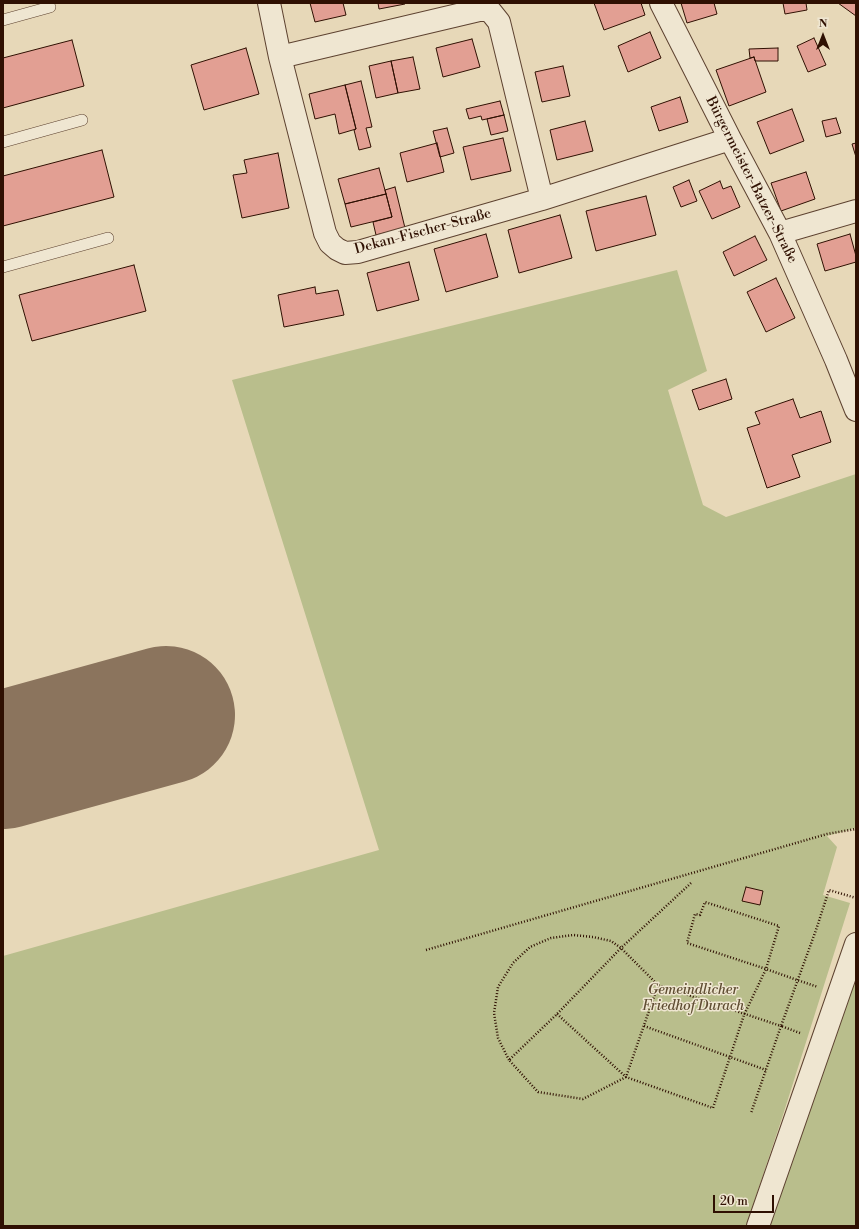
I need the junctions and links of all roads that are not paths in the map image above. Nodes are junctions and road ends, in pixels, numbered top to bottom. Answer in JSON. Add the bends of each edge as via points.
{"nodes":[{"id":1,"x":269,"y":3,"type":"edge"},
{"id":2,"x":661,"y":3,"type":"edge"},
{"id":3,"x":50,"y":7,"type":"dead end"},
{"id":4,"x":3,"y":20,"type":"edge"},
{"id":5,"x":280,"y":57,"type":"junction"},
{"id":6,"x":82,"y":120,"type":"dead end"},
{"id":7,"x":730,"y":138,"type":"junction"},
{"id":8,"x":3,"y":142,"type":"edge"},
{"id":9,"x":542,"y":199,"type":"junction"},
{"id":10,"x":856,"y":211,"type":"edge"},
{"id":11,"x":780,"y":234,"type":"junction"},
{"id":12,"x":108,"y":238,"type":"dead end"},
{"id":13,"x":3,"y":267,"type":"edge"},
{"id":14,"x":856,"y":410,"type":"edge"},
{"id":15,"x":856,"y":944,"type":"edge"},
{"id":16,"x":758,"y":1226,"type":"edge"}],
"edges":[{"from":1,"to":5,"type":"street","name":"Dekan-Fischer-Straße"},
{"from":2,"to":7,"type":"street","name":"Bürgermeister-Batzer-Straße"},
{"from":3,"to":4,"type":"lane"},
{"from":5,"to":9,"type":"street","via":[[479,10],[492,12],[499,22]]},
{"from":5,"to":9,"type":"street","name":"Dekan-Fischer-Straße","via":[[325,233],[337,249],[358,252]]},
{"from":6,"to":8,"type":"lane"},
{"from":7,"to":9,"type":"street","name":"Dekan-Fischer-Straße"},
{"from":7,"to":11,"type":"street","name":"Bürgermeister-Batzer-Straße"},
{"from":10,"to":11,"type":"street"},
{"from":11,"to":14,"type":"street","name":"Bürgermeister-Batzer-Straße"},
{"from":12,"to":13,"type":"lane"},
{"from":15,"to":16,"type":"street"}]}
